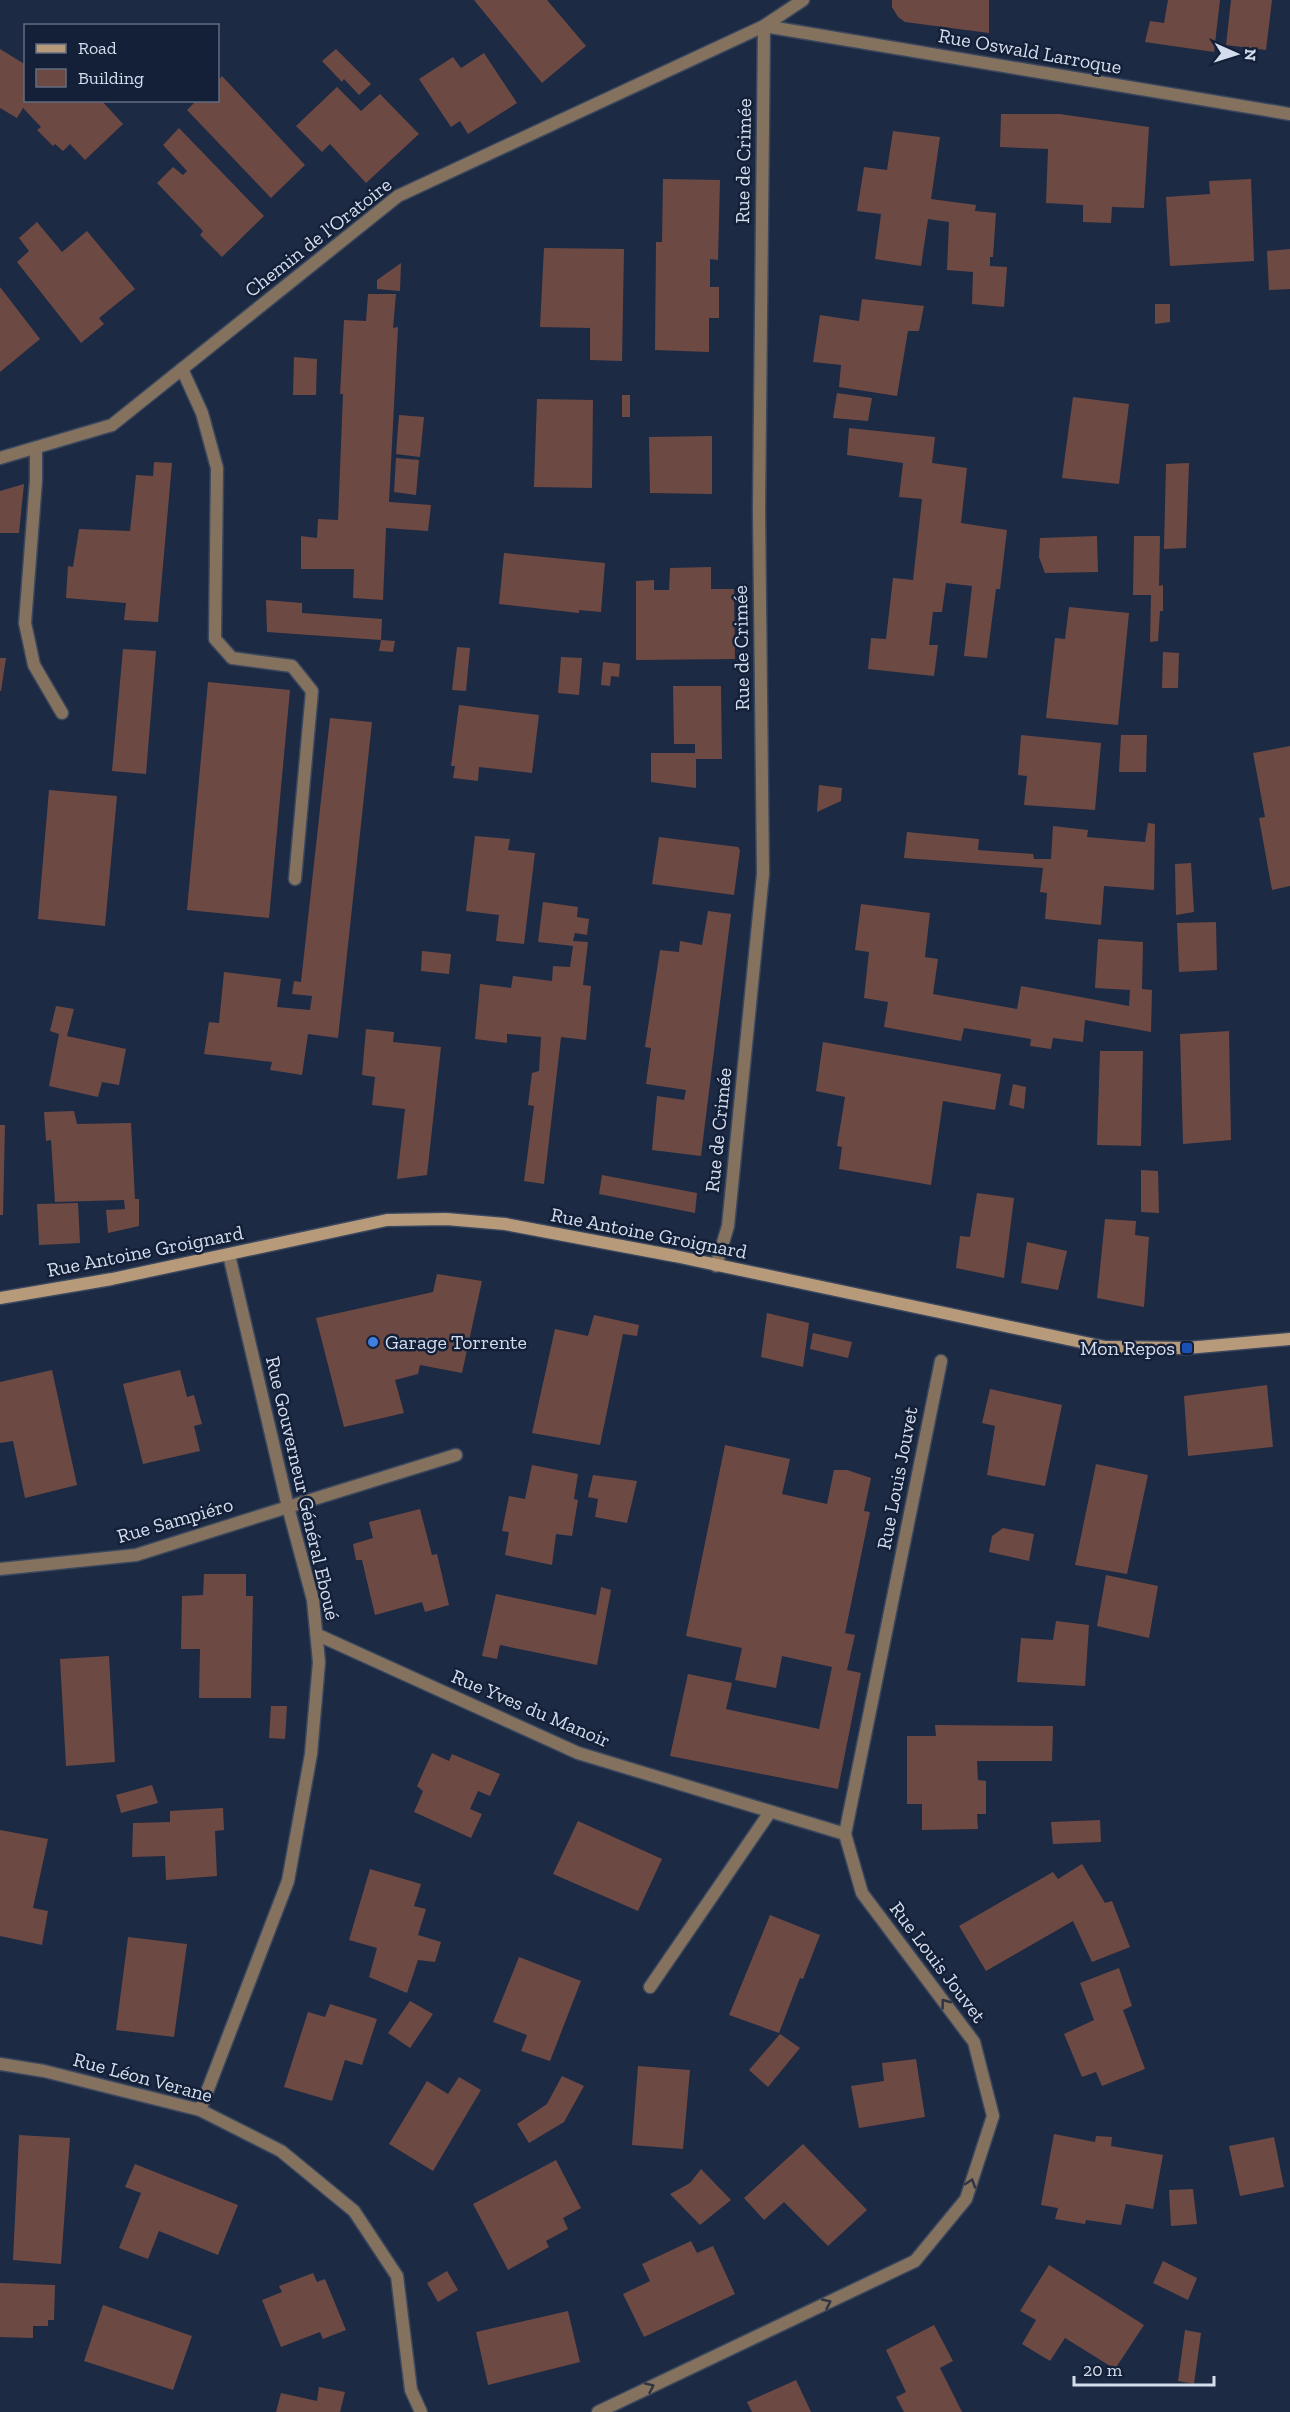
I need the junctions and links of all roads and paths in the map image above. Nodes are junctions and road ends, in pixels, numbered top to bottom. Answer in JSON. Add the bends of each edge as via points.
{"nodes":[{"id":1,"x":803,"y":0,"type":"edge"},
{"id":2,"x":764,"y":26,"type":"junction"},
{"id":3,"x":1290,"y":114,"type":"edge"},
{"id":4,"x":182,"y":369,"type":"junction"},
{"id":5,"x":36,"y":447,"type":"junction"},
{"id":6,"x":0,"y":458,"type":"edge"},
{"id":7,"x":62,"y":713,"type":"dead end"},
{"id":8,"x":295,"y":879,"type":"dead end"},
{"id":9,"x":229,"y":1255,"type":"junction"},
{"id":10,"x":716,"y":1266,"type":"junction"},
{"id":11,"x":0,"y":1298,"type":"edge"},
{"id":12,"x":1290,"y":1339,"type":"edge"},
{"id":13,"x":941,"y":1361,"type":"dead end"},
{"id":14,"x":456,"y":1455,"type":"dead end"},
{"id":15,"x":288,"y":1507,"type":"junction"},
{"id":16,"x":0,"y":1569,"type":"edge"},
{"id":17,"x":318,"y":1635,"type":"junction"},
{"id":18,"x":770,"y":1812,"type":"junction"},
{"id":19,"x":845,"y":1834,"type":"junction"},
{"id":20,"x":650,"y":1987,"type":"dead end"},
{"id":21,"x":0,"y":2064,"type":"edge"},
{"id":22,"x":200,"y":2110,"type":"junction"},
{"id":23,"x":421,"y":2412,"type":"edge"},
{"id":24,"x":598,"y":2412,"type":"edge"}],
"edges":[{"from":1,"to":2,"type":"street","name":"Chemin de l'Oratoire"},
{"from":2,"to":3,"type":"street","name":"Rue Oswald Larroque"},
{"from":2,"to":4,"type":"street","name":"Chemin de l'Oratoire","via":[[398,196]]},
{"from":2,"to":10,"type":"street","name":"Rue de Crimée","via":[[759,510],[763,874],[728,1227]]},
{"from":4,"to":5,"type":"street","name":"Chemin de l'Oratoire","via":[[112,425]]},
{"from":4,"to":8,"type":"street","via":[[202,413],[217,468],[215,639],[232,658],[292,666],[312,691]]},
{"from":5,"to":6,"type":"street","name":"Chemin de l'Oratoire"},
{"from":5,"to":7,"type":"street","via":[[25,623],[34,665]]},
{"from":9,"to":10,"type":"main road","name":"Rue Antoine Groignard","via":[[387,1221],[446,1218],[505,1224]]},
{"from":9,"to":11,"type":"main road","name":"Rue Antoine Groignard"},
{"from":9,"to":15,"type":"street","name":"Rue Gouverneur Général Eboué"},
{"from":10,"to":12,"type":"main road","name":"Rue Antoine Groignard","via":[[1105,1347],[1187,1348]]},
{"from":13,"to":19,"type":"street","name":"Rue Louis Jouvet"},
{"from":14,"to":15,"type":"street","name":"Rue Sampiéro"},
{"from":15,"to":16,"type":"street","name":"Rue Sampiéro","via":[[136,1555]]},
{"from":15,"to":17,"type":"street","name":"Rue Gouverneur Général Eboué","via":[[313,1600]]},
{"from":17,"to":18,"type":"street","name":"Rue Yves du Manoir","via":[[578,1753]]},
{"from":17,"to":22,"type":"street","name":"Rue Gouverneur Général Eboué","via":[[310,1754],[288,1881]]},
{"from":18,"to":19,"type":"street","name":"Rue Yves du Manoir"},
{"from":18,"to":20,"type":"street"},
{"from":24,"to":19,"type":"street","name":"Rue Louis Jouvet","one_way":true,"via":[[915,2261],[966,2199],[993,2116],[974,2042],[862,1893]]},
{"from":21,"to":22,"type":"street","name":"Rue Léon Verane","via":[[44,2071]]},
{"from":22,"to":23,"type":"street","name":"Rue Léon Verane","via":[[281,2151],[354,2211],[397,2276],[411,2390]]}]}
